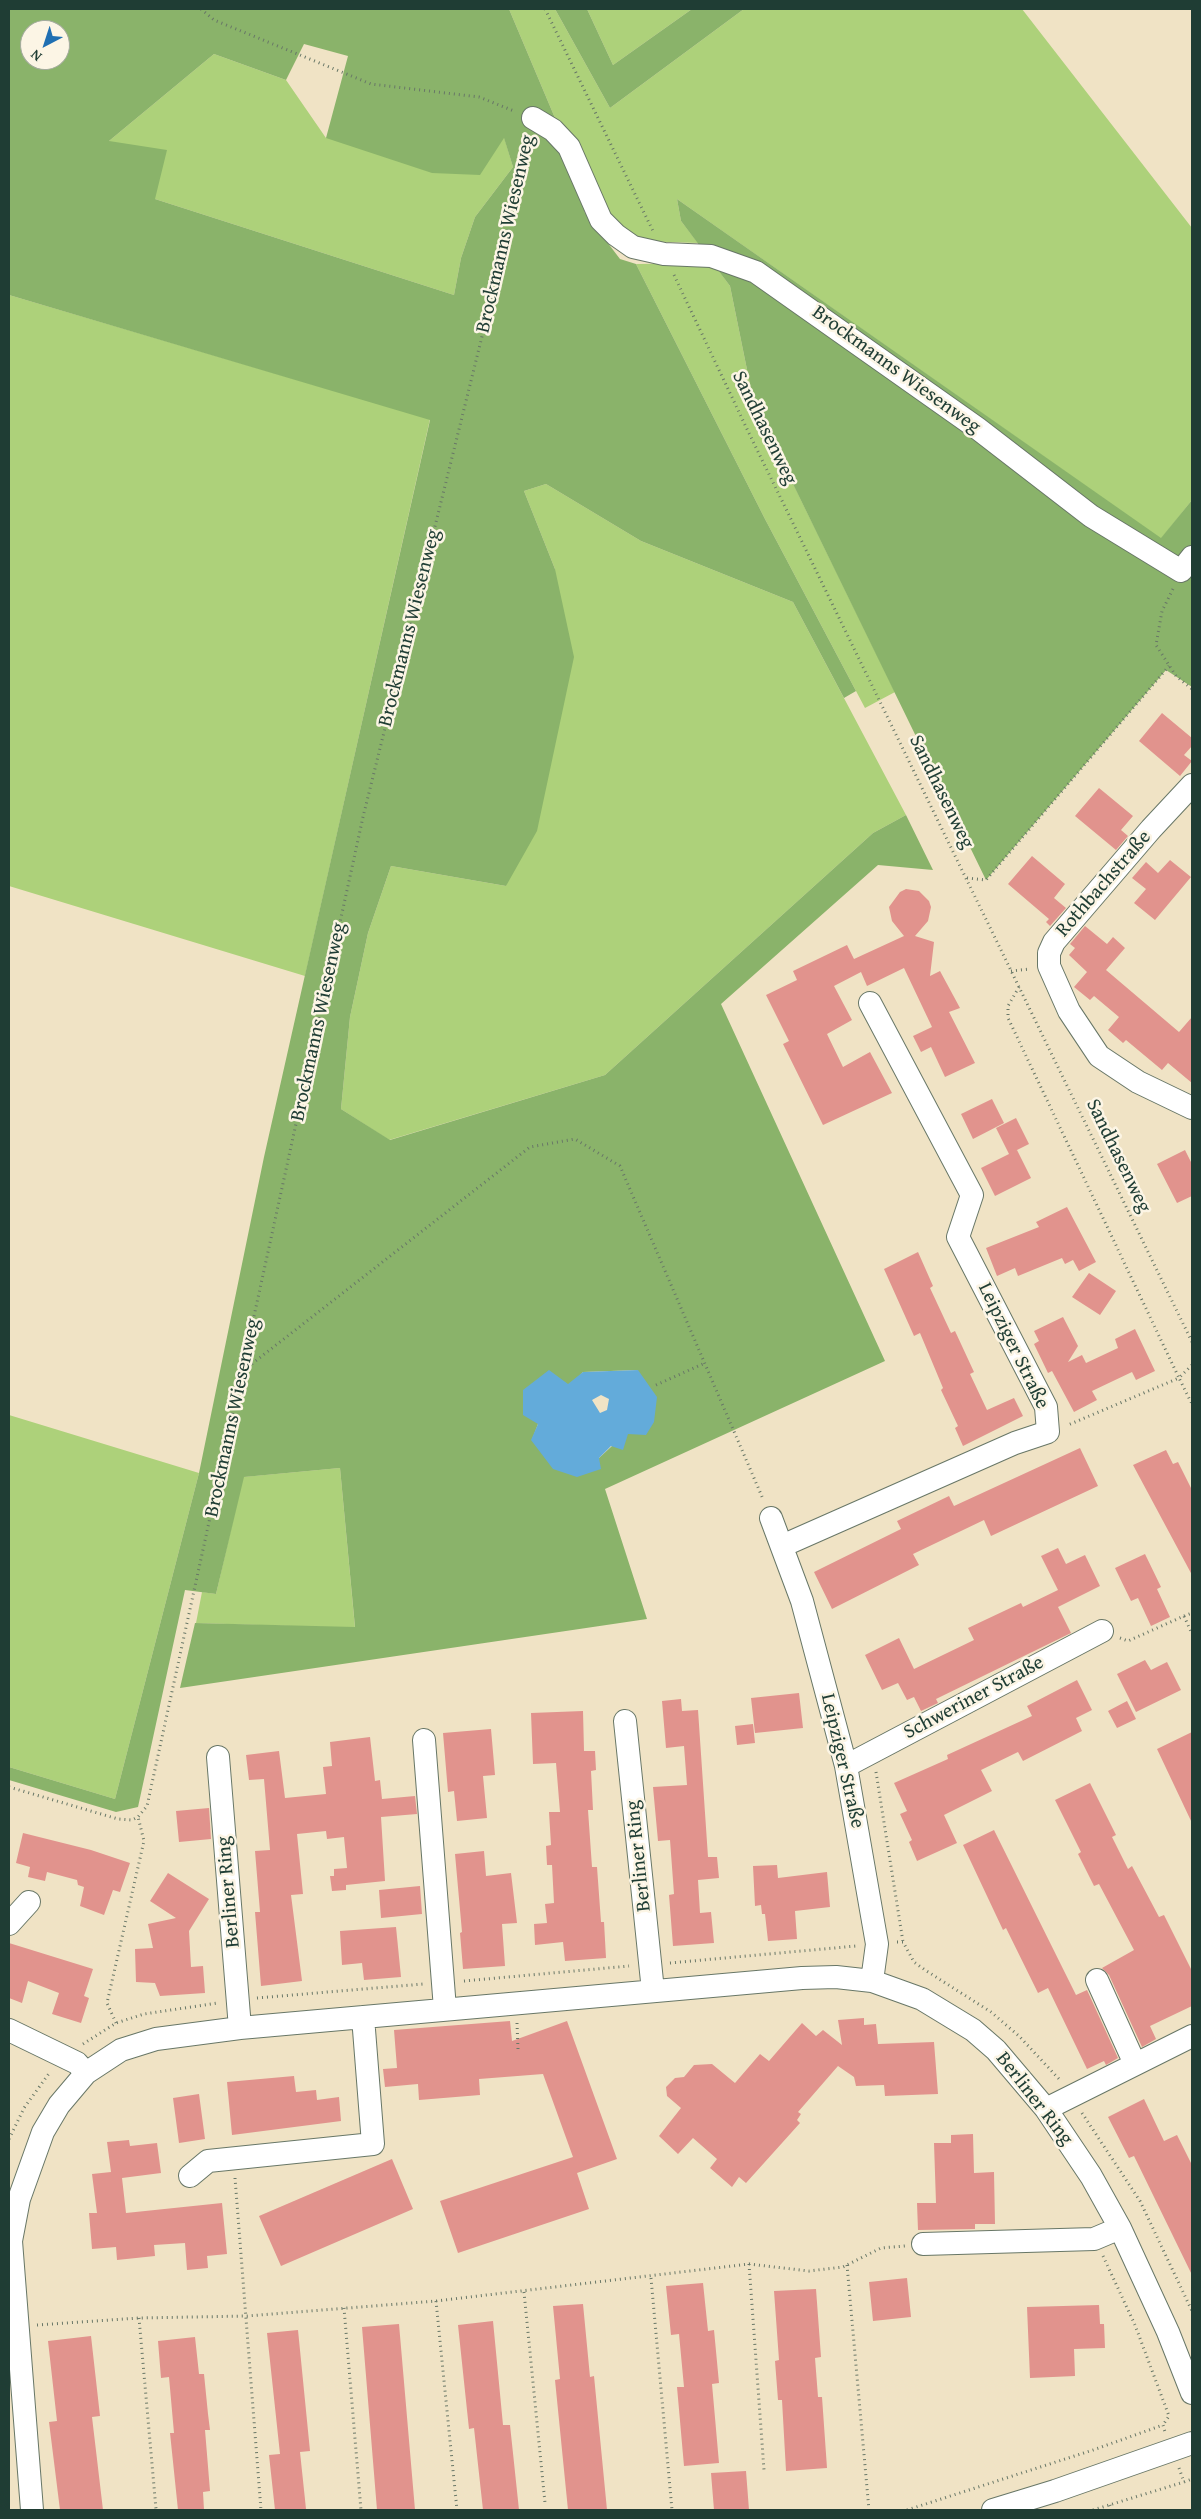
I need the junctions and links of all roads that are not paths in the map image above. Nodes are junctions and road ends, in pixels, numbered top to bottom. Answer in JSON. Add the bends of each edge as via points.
{"nodes":[{"id":1,"x":533,"y":118,"type":"road end"},
{"id":2,"x":1187,"y":564,"type":"edge"},
{"id":3,"x":1192,"y":785,"type":"edge"},
{"id":4,"x":870,"y":1003,"type":"dead end"},
{"id":5,"x":1192,"y":1108,"type":"edge"},
{"id":6,"x":771,"y":1518,"type":"road end"},
{"id":7,"x":782,"y":1546,"type":"junction"},
{"id":8,"x":1102,"y":1631,"type":"road end"},
{"id":9,"x":625,"y":1721,"type":"dead end"},
{"id":10,"x":424,"y":1740,"type":"dead end"},
{"id":11,"x":218,"y":1757,"type":"dead end"},
{"id":12,"x":846,"y":1766,"type":"junction"},
{"id":13,"x":29,"y":1902,"type":"dead end"},
{"id":14,"x":9,"y":1924,"type":"edge"},
{"id":15,"x":1097,"y":1980,"type":"dead end"},
{"id":16,"x":872,"y":1982,"type":"junction"},
{"id":17,"x":653,"y":1991,"type":"junction"},
{"id":18,"x":445,"y":2009,"type":"junction"},
{"id":19,"x":363,"y":2017,"type":"junction"},
{"id":20,"x":240,"y":2028,"type":"junction"},
{"id":21,"x":9,"y":2030,"type":"edge"},
{"id":22,"x":1192,"y":2036,"type":"edge"},
{"id":23,"x":1135,"y":2064,"type":"junction"},
{"id":24,"x":86,"y":2073,"type":"junction"},
{"id":25,"x":1046,"y":2109,"type":"junction"},
{"id":26,"x":190,"y":2176,"type":"dead end"},
{"id":27,"x":1120,"y":2228,"type":"junction"},
{"id":28,"x":923,"y":2244,"type":"road end"},
{"id":29,"x":11,"y":2296,"type":"edge"},
{"id":30,"x":1192,"y":2393,"type":"edge"},
{"id":31,"x":1192,"y":2442,"type":"edge"},
{"id":32,"x":1041,"y":2503,"type":"edge"},
{"id":33,"x":32,"y":2510,"type":"edge"},
{"id":34,"x":993,"y":2510,"type":"edge"}],
"edges":[{"from":1,"to":2,"type":"street","name":"Brockmanns Wiesenweg","via":[[553,130],[569,146],[601,220],[633,247],[664,254],[712,256],[756,272],[977,428],[1091,516]]},
{"from":3,"to":5,"type":"street","name":"Rothbachstraße","via":[[1054,942],[1048,966],[1069,1011],[1099,1056],[1138,1082]]},
{"from":4,"to":7,"type":"street","name":"Leipziger Straße","via":[[972,1195],[958,1237],[1046,1407],[1048,1432],[1015,1443]]},
{"from":6,"to":7,"type":"street","name":"Leipziger Straße"},
{"from":7,"to":12,"type":"street","name":"Leipziger Straße","via":[[802,1601]]},
{"from":8,"to":12,"type":"street","name":"Schweriner Straße"},
{"from":9,"to":17,"type":"street","name":"Berliner Ring"},
{"from":10,"to":18,"type":"street"},
{"from":11,"to":20,"type":"street","name":"Berliner Ring"},
{"from":12,"to":16,"type":"street","name":"Leipziger Straße","via":[[877,1944]]},
{"from":13,"to":14,"type":"street"},
{"from":15,"to":23,"type":"street"},
{"from":16,"to":17,"type":"street","name":"Berliner Ring","via":[[836,1977],[802,1978]]},
{"from":16,"to":25,"type":"street","name":"Berliner Ring","via":[[922,1999],[973,2030],[1018,2073]]},
{"from":17,"to":18,"type":"street","name":"Berliner Ring"},
{"from":18,"to":19,"type":"street","name":"Berliner Ring"},
{"from":19,"to":20,"type":"street","name":"Berliner Ring"},
{"from":19,"to":26,"type":"street","via":[[373,2144],[208,2161]]},
{"from":20,"to":24,"type":"street","name":"Berliner Ring","via":[[156,2038],[121,2050]]},
{"from":21,"to":24,"type":"street","via":[[77,2063]]},
{"from":22,"to":23,"type":"street"},
{"from":23,"to":25,"type":"street"},
{"from":24,"to":29,"type":"street","name":"Berliner Ring","via":[[58,2105],[30,2164],[10,2241]]},
{"from":25,"to":27,"type":"street","name":"Berliner Ring","via":[[1091,2176]]},
{"from":27,"to":28,"type":"street","via":[[1094,2239]]},
{"from":27,"to":30,"type":"street","name":"Berliner Ring"},
{"from":29,"to":33,"type":"street","name":"Berliner Ring"},
{"from":31,"to":32,"type":"street"},
{"from":32,"to":34,"type":"street"}]}
